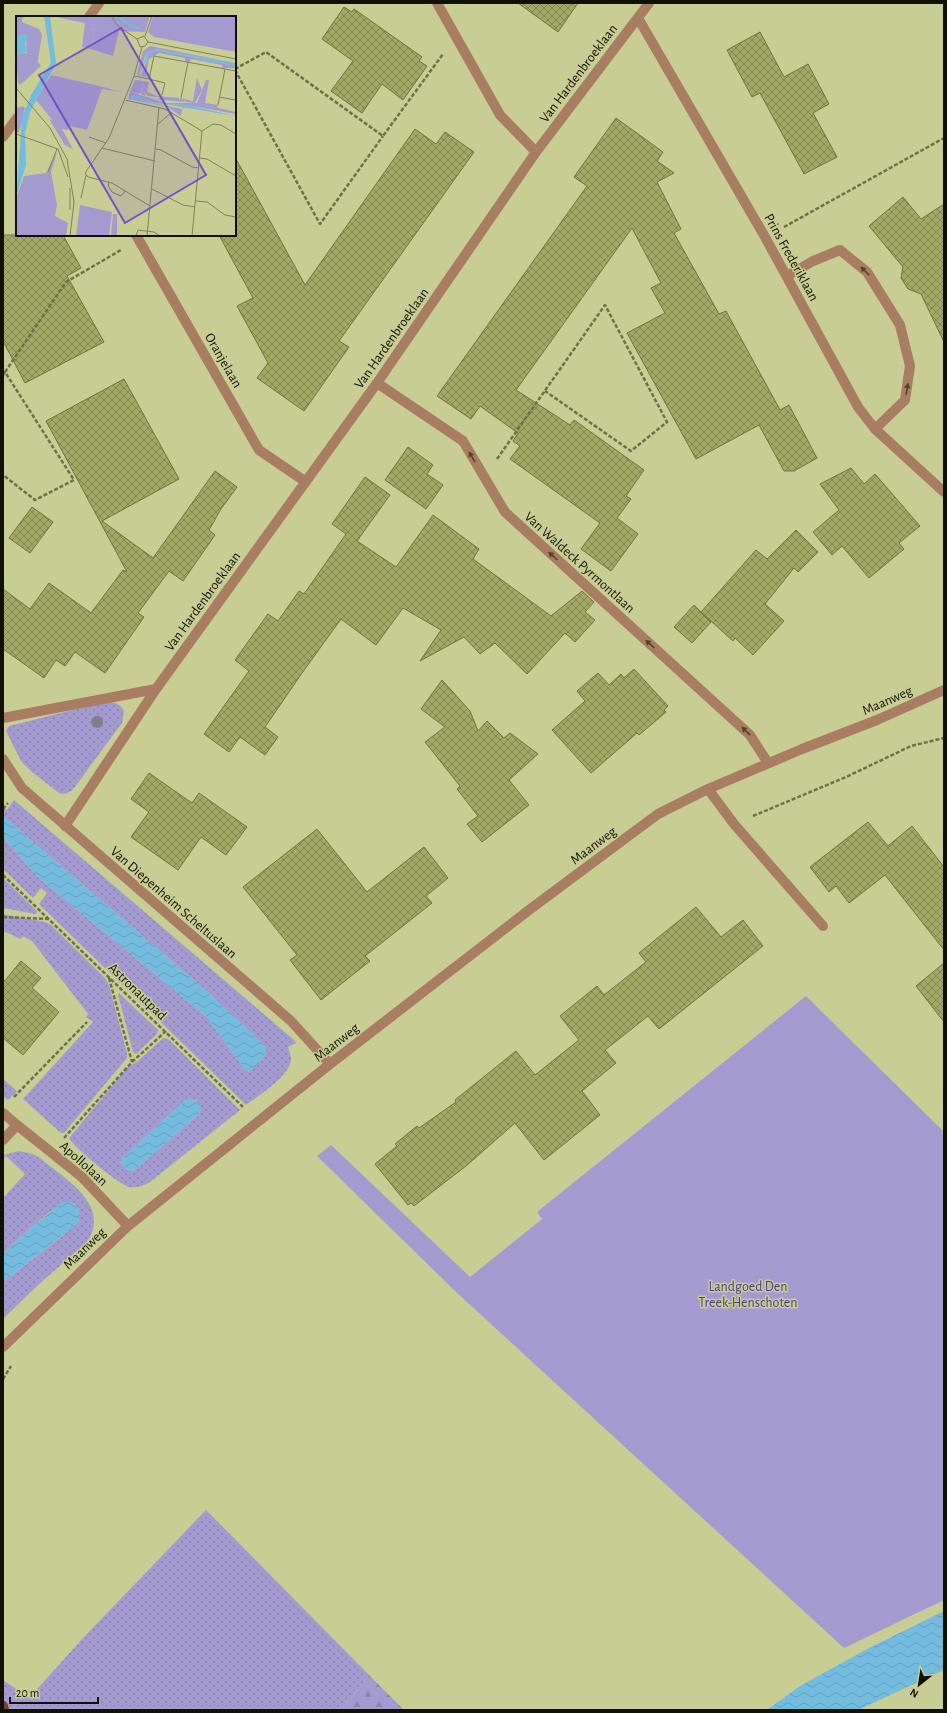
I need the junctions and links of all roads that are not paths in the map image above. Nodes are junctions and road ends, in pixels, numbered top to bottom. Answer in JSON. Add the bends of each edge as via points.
{"nodes":[{"id":1,"x":99,"y":3,"type":"edge"},
{"id":2,"x":437,"y":3,"type":"edge"},
{"id":3,"x":649,"y":3,"type":"edge"},
{"id":4,"x":90,"y":16,"type":"edge"},
{"id":5,"x":638,"y":18,"type":"junction"},
{"id":6,"x":16,"y":119,"type":"edge"},
{"id":7,"x":3,"y":137,"type":"edge"},
{"id":8,"x":536,"y":152,"type":"junction"},
{"id":9,"x":137,"y":237,"type":"edge"},
{"id":10,"x":787,"y":276,"type":"junction"},
{"id":11,"x":377,"y":383,"type":"junction"},
{"id":12,"x":875,"y":429,"type":"junction"},
{"id":13,"x":306,"y":482,"type":"junction"},
{"id":14,"x":944,"y":492,"type":"edge"},
{"id":15,"x":156,"y":689,"type":"junction"},
{"id":16,"x":944,"y":690,"type":"edge"},
{"id":17,"x":3,"y":718,"type":"edge"},
{"id":18,"x":3,"y":758,"type":"edge"},
{"id":19,"x":768,"y":763,"type":"junction"},
{"id":20,"x":708,"y":789,"type":"junction"},
{"id":21,"x":65,"y":826,"type":"junction"},
{"id":22,"x":823,"y":926,"type":"dead end"},
{"id":23,"x":330,"y":1064,"type":"junction"},
{"id":24,"x":3,"y":1113,"type":"edge"},
{"id":25,"x":17,"y":1125,"type":"junction"},
{"id":26,"x":3,"y":1140,"type":"edge"},
{"id":27,"x":128,"y":1226,"type":"junction"},
{"id":28,"x":3,"y":1347,"type":"edge"},
{"id":29,"x":3,"y":1706,"type":"edge"},
{"id":30,"x":4,"y":1710,"type":"edge"}],
"edges":[{"from":1,"to":4,"type":"street"},
{"from":2,"to":8,"type":"street","via":[[500,115]]},
{"from":3,"to":5,"type":"street","name":"Van Hardenbroeklaan"},
{"from":5,"to":8,"type":"street","name":"Van Hardenbroeklaan"},
{"from":5,"to":10,"type":"street","name":"Prins Frederiklaan"},
{"from":6,"to":7,"type":"street"},
{"from":8,"to":11,"type":"street","name":"Van Hardenbroeklaan"},
{"from":9,"to":13,"type":"street","name":"Oranjelaan","via":[[259,450]]},
{"from":10,"to":12,"type":"street","name":"Prins Frederiklaan","via":[[858,407]]},
{"from":12,"to":10,"type":"street","one_way":true,"via":[[905,400],[910,366],[900,325],[867,272],[840,250]]},
{"from":11,"to":13,"type":"street","name":"Van Hardenbroeklaan"},
{"from":19,"to":11,"type":"street","name":"Van Waldeck Pyrmontlaan","one_way":true,"via":[[750,735],[505,512],[463,441]]},
{"from":12,"to":14,"type":"street","name":"Prins Frederiklaan"},
{"from":13,"to":15,"type":"street","name":"Van Hardenbroeklaan"},
{"from":15,"to":17,"type":"street"},
{"from":15,"to":21,"type":"street","name":"Van Hardenbroeklaan"},
{"from":16,"to":19,"type":"street","name":"Maanweg","via":[[877,720]]},
{"from":18,"to":21,"type":"street","name":"Van Diepenheim Scheltuslaan","via":[[22,788]]},
{"from":19,"to":20,"type":"street","name":"Maanweg"},
{"from":20,"to":22,"type":"street","via":[[734,824]]},
{"from":20,"to":23,"type":"street","name":"Maanweg","via":[[658,814]]},
{"from":21,"to":23,"type":"street","name":"Van Diepenheim Scheltuslaan","via":[[291,1021]]},
{"from":23,"to":27,"type":"street","name":"Maanweg"},
{"from":24,"to":25,"type":"street","name":"Apollolaan"},
{"from":25,"to":26,"type":"street"},
{"from":25,"to":27,"type":"street","name":"Apollolaan","via":[[82,1177]]},
{"from":27,"to":28,"type":"street","name":"Maanweg"},
{"from":29,"to":30,"type":"main road"}]}
